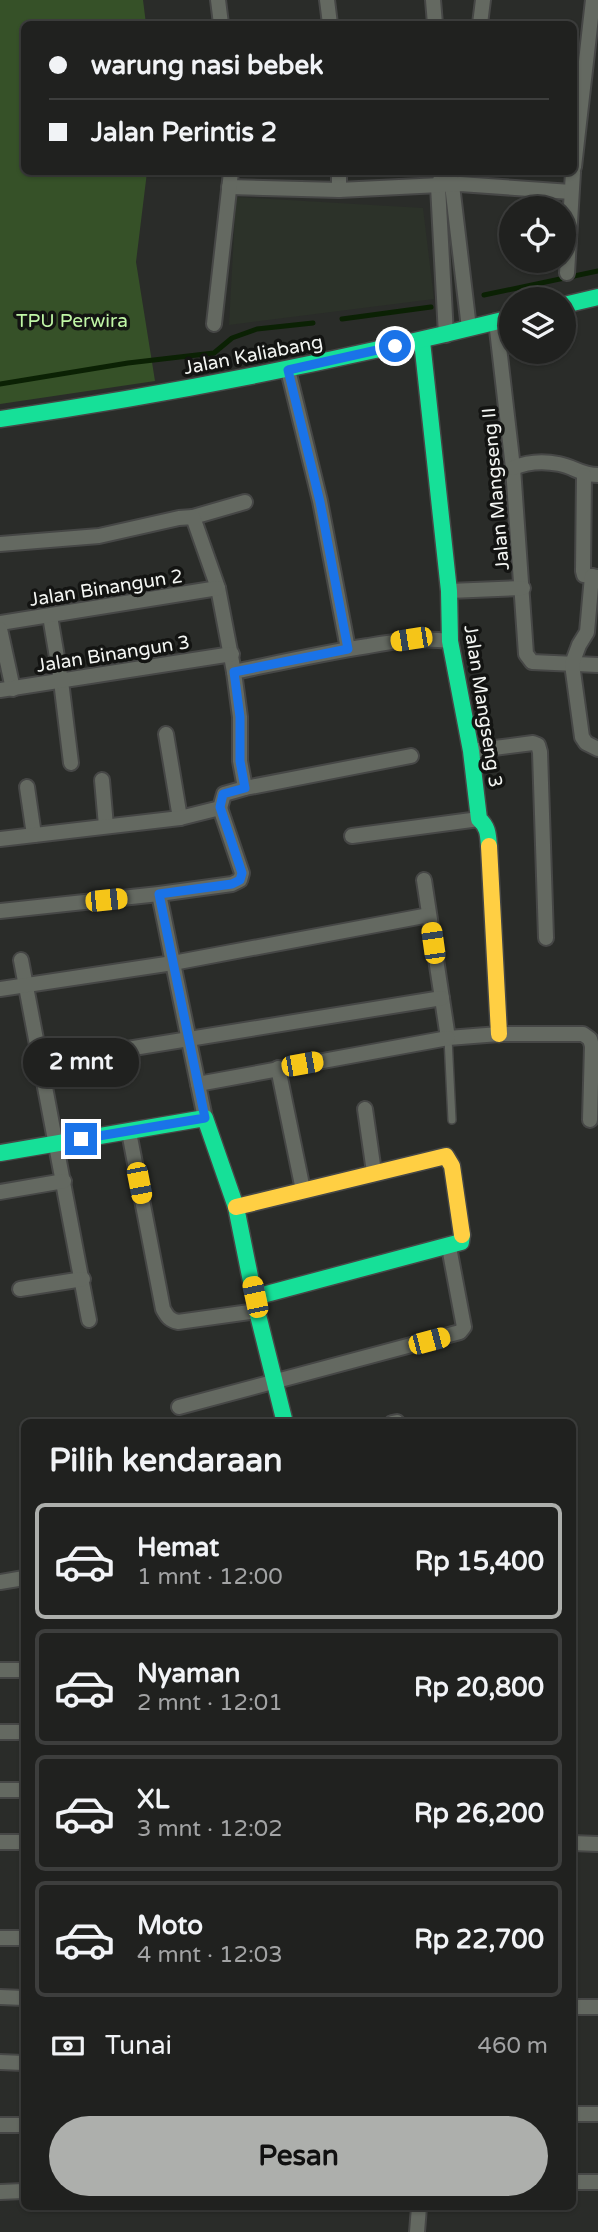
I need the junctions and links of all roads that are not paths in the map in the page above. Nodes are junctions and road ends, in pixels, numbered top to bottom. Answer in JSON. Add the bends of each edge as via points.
{"nodes":[{"id":1,"x":218,"y":0,"type":"edge"},
{"id":2,"x":327,"y":0,"type":"edge"},
{"id":3,"x":433,"y":0,"type":"edge"},
{"id":4,"x":483,"y":0,"type":"edge"},
{"id":5,"x":593,"y":0,"type":"edge"},
{"id":6,"x":221,"y":21,"type":"edge"},
{"id":7,"x":330,"y":21,"type":"edge"},
{"id":8,"x":435,"y":21,"type":"edge"},
{"id":9,"x":480,"y":21,"type":"edge"},
{"id":10,"x":577,"y":142,"type":"edge"},
{"id":11,"x":230,"y":175,"type":"edge"},
{"id":12,"x":339,"y":175,"type":"edge"},
{"id":13,"x":573,"y":175,"type":"edge"},
{"id":14,"x":451,"y":178,"type":"edge"},
{"id":15,"x":229,"y":187,"type":"junction"},
{"id":16,"x":339,"y":190,"type":"junction"},
{"id":17,"x":571,"y":192,"type":"junction"},
{"id":18,"x":567,"y":274,"type":"dead end"},
{"id":19,"x":598,"y":297,"type":"edge"},
{"id":20,"x":576,"y":302,"type":"edge"},
{"id":21,"x":499,"y":320,"type":"edge"},
{"id":22,"x":214,"y":324,"type":"dead end"},
{"id":23,"x":469,"y":328,"type":"junction"},
{"id":24,"x":446,"y":335,"type":"junction"},
{"id":25,"x":422,"y":341,"type":"junction"},
{"id":26,"x":507,"y":364,"type":"edge"},
{"id":27,"x":288,"y":370,"type":"junction"},
{"id":28,"x":0,"y":419,"type":"edge"},
{"id":29,"x":513,"y":468,"type":"junction"},
{"id":30,"x":591,"y":475,"type":"edge"},
{"id":31,"x":245,"y":502,"type":"dead end"},
{"id":32,"x":193,"y":517,"type":"junction"},
{"id":33,"x":0,"y":544,"type":"edge"},
{"id":34,"x":595,"y":577,"type":"edge"},
{"id":35,"x":218,"y":588,"type":"junction"},
{"id":36,"x":523,"y":588,"type":"junction"},
{"id":37,"x":449,"y":591,"type":"junction"},
{"id":38,"x":50,"y":616,"type":"junction"},
{"id":39,"x":0,"y":626,"type":"edge"},
{"id":40,"x":450,"y":641,"type":"junction"},
{"id":41,"x":348,"y":649,"type":"junction"},
{"id":42,"x":232,"y":654,"type":"junction"},
{"id":43,"x":572,"y":664,"type":"junction"},
{"id":44,"x":598,"y":665,"type":"edge"},
{"id":45,"x":234,"y":672,"type":"junction"},
{"id":46,"x":61,"y":681,"type":"junction"},
{"id":47,"x":6,"y":690,"type":"edge"},
{"id":48,"x":166,"y":734,"type":"dead end"},
{"id":49,"x":598,"y":749,"type":"edge"},
{"id":50,"x":471,"y":751,"type":"junction"},
{"id":51,"x":411,"y":756,"type":"dead end"},
{"id":52,"x":71,"y":763,"type":"dead end"},
{"id":53,"x":103,"y":779,"type":"dead end"},
{"id":54,"x":27,"y":787,"type":"dead end"},
{"id":55,"x":245,"y":788,"type":"junction"},
{"id":56,"x":220,"y":807,"type":"junction"},
{"id":57,"x":180,"y":818,"type":"junction"},
{"id":58,"x":480,"y":819,"type":"junction"},
{"id":59,"x":106,"y":826,"type":"junction"},
{"id":60,"x":34,"y":835,"type":"junction"},
{"id":61,"x":352,"y":836,"type":"dead end"},
{"id":62,"x":0,"y":839,"type":"edge"},
{"id":63,"x":424,"y":880,"type":"dead end"},
{"id":64,"x":159,"y":894,"type":"junction"},
{"id":65,"x":0,"y":911,"type":"edge"},
{"id":66,"x":429,"y":915,"type":"junction"},
{"id":67,"x":546,"y":938,"type":"dead end"},
{"id":68,"x":21,"y":960,"type":"dead end"},
{"id":69,"x":173,"y":962,"type":"junction"},
{"id":70,"x":26,"y":985,"type":"junction"},
{"id":71,"x":0,"y":989,"type":"edge"},
{"id":72,"x":442,"y":998,"type":"junction"},
{"id":73,"x":499,"y":1034,"type":"junction"},
{"id":74,"x":448,"y":1038,"type":"junction"},
{"id":75,"x":189,"y":1040,"type":"junction"},
{"id":76,"x":41,"y":1063,"type":"junction"},
{"id":77,"x":278,"y":1068,"type":"junction"},
{"id":78,"x":198,"y":1084,"type":"junction"},
{"id":79,"x":365,"y":1109,"type":"dead end"},
{"id":80,"x":205,"y":1118,"type":"junction"},
{"id":81,"x":452,"y":1119,"type":"dead end"},
{"id":82,"x":590,"y":1120,"type":"dead end"},
{"id":83,"x":129,"y":1132,"type":"junction"},
{"id":84,"x":57,"y":1143,"type":"junction"},
{"id":85,"x":0,"y":1153,"type":"edge"},
{"id":86,"x":374,"y":1172,"type":"junction"},
{"id":87,"x":64,"y":1181,"type":"junction"},
{"id":88,"x":303,"y":1190,"type":"junction"},
{"id":89,"x":0,"y":1192,"type":"edge"},
{"id":90,"x":236,"y":1207,"type":"junction"},
{"id":91,"x":449,"y":1247,"type":"junction"},
{"id":92,"x":83,"y":1279,"type":"junction"},
{"id":93,"x":20,"y":1289,"type":"dead end"},
{"id":94,"x":256,"y":1304,"type":"junction"},
{"id":95,"x":89,"y":1320,"type":"dead end"},
{"id":96,"x":276,"y":1381,"type":"junction"},
{"id":97,"x":179,"y":1407,"type":"dead end"},
{"id":98,"x":284,"y":1419,"type":"edge"},
{"id":99,"x":21,"y":1578,"type":"edge"},
{"id":100,"x":0,"y":1582,"type":"edge"},
{"id":101,"x":0,"y":1670,"type":"edge"},
{"id":102,"x":21,"y":1670,"type":"edge"},
{"id":103,"x":0,"y":1732,"type":"edge"},
{"id":104,"x":21,"y":1732,"type":"edge"},
{"id":105,"x":0,"y":1790,"type":"edge"},
{"id":106,"x":21,"y":1790,"type":"edge"},
{"id":107,"x":0,"y":1842,"type":"edge"},
{"id":108,"x":21,"y":1842,"type":"edge"},
{"id":109,"x":576,"y":1843,"type":"edge"},
{"id":110,"x":598,"y":1844,"type":"edge"},
{"id":111,"x":0,"y":1938,"type":"edge"},
{"id":112,"x":21,"y":1938,"type":"edge"},
{"id":113,"x":0,"y":1997,"type":"edge"},
{"id":114,"x":21,"y":1998,"type":"edge"},
{"id":115,"x":576,"y":2007,"type":"edge"},
{"id":116,"x":598,"y":2007,"type":"edge"},
{"id":117,"x":0,"y":2062,"type":"edge"},
{"id":118,"x":21,"y":2063,"type":"edge"},
{"id":119,"x":598,"y":2114,"type":"edge"},
{"id":120,"x":576,"y":2115,"type":"edge"},
{"id":121,"x":0,"y":2125,"type":"edge"},
{"id":122,"x":21,"y":2125,"type":"edge"},
{"id":123,"x":576,"y":2182,"type":"edge"},
{"id":124,"x":598,"y":2182,"type":"edge"},
{"id":125,"x":21,"y":2191,"type":"edge"},
{"id":126,"x":0,"y":2192,"type":"edge"},
{"id":127,"x":419,"y":2210,"type":"edge"},
{"id":128,"x":418,"y":2232,"type":"edge"}],
"edges":[{"from":1,"to":6,"type":"street"},
{"from":2,"to":7,"type":"street"},
{"from":3,"to":8,"type":"street"},
{"from":4,"to":9,"type":"street"},
{"from":5,"to":10,"type":"street"},
{"from":11,"to":15,"type":"street"},
{"from":12,"to":16,"type":"street"},
{"from":13,"to":17,"type":"street"},
{"from":14,"to":16,"type":"street"},
{"from":14,"to":17,"type":"street"},
{"from":14,"to":23,"type":"street"},
{"from":14,"to":24,"type":"street"},
{"from":15,"to":16,"type":"street"},
{"from":15,"to":22,"type":"street"},
{"from":17,"to":18,"type":"street"},
{"from":19,"to":20,"type":"street"},
{"from":21,"to":23,"type":"street","name":"Jalan Kaliabang"},
{"from":23,"to":24,"type":"street","name":"Jalan Kaliabang"},
{"from":24,"to":25,"type":"street","name":"Jalan Kaliabang"},
{"from":25,"to":27,"type":"street","name":"Jalan Kaliabang"},
{"from":25,"to":37,"type":"street","name":"Jalan Mangseng 3"},
{"from":26,"to":29,"type":"street","name":"Jalan Mangseng II"},
{"from":27,"to":28,"type":"street","name":"Jalan Kaliabang"},
{"from":27,"to":41,"type":"street","via":[[320,502]]},
{"from":29,"to":30,"type":"street","via":[[525,463],[561,465]]},
{"from":29,"to":36,"type":"street","name":"Jalan Mangseng II"},
{"from":30,"to":34,"type":"street","via":[[583,571]]},
{"from":31,"to":32,"type":"street"},
{"from":32,"to":33,"type":"street","via":[[99,536]]},
{"from":32,"to":35,"type":"street"},
{"from":34,"to":43,"type":"street","via":[[587,632]]},
{"from":35,"to":38,"type":"street","name":"Jalan Binangun 2"},
{"from":35,"to":42,"type":"street"},
{"from":36,"to":37,"type":"street"},
{"from":36,"to":43,"type":"street","name":"Jalan Mangseng II","via":[[526,654],[532,662]]},
{"from":37,"to":40,"type":"street","name":"Jalan Mangseng 3"},
{"from":38,"to":39,"type":"street","name":"Jalan Binangun 2"},
{"from":38,"to":46,"type":"street"},
{"from":39,"to":47,"type":"street"},
{"from":40,"to":41,"type":"street","via":[[411,639]]},
{"from":40,"to":50,"type":"street","name":"Jalan Mangseng 3"},
{"from":41,"to":45,"type":"street"},
{"from":42,"to":45,"type":"street"},
{"from":42,"to":46,"type":"street","name":"Jalan Binangun 3"},
{"from":43,"to":44,"type":"street"},
{"from":43,"to":49,"type":"street","via":[[582,737]]},
{"from":45,"to":55,"type":"street"},
{"from":46,"to":47,"type":"street","name":"Jalan Binangun 3"},
{"from":46,"to":52,"type":"street"},
{"from":48,"to":57,"type":"street"},
{"from":50,"to":58,"type":"street","name":"Jalan Mangseng 3"},
{"from":50,"to":67,"type":"street","via":[[538,746]]},
{"from":51,"to":55,"type":"street"},
{"from":53,"to":59,"type":"street"},
{"from":54,"to":60,"type":"street"},
{"from":55,"to":56,"type":"street","via":[[223,794]]},
{"from":56,"to":57,"type":"street"},
{"from":56,"to":64,"type":"street","via":[[242,873],[240,880]]},
{"from":57,"to":59,"type":"street"},
{"from":58,"to":61,"type":"street"},
{"from":58,"to":73,"type":"street","name":"Jalan Mangseng 3","via":[[488,831]]},
{"from":59,"to":60,"type":"street"},
{"from":60,"to":62,"type":"street"},
{"from":63,"to":66,"type":"street"},
{"from":64,"to":65,"type":"street"},
{"from":64,"to":69,"type":"street"},
{"from":66,"to":69,"type":"street"},
{"from":66,"to":72,"type":"street"},
{"from":68,"to":70,"type":"street"},
{"from":69,"to":70,"type":"street"},
{"from":69,"to":75,"type":"street"},
{"from":70,"to":71,"type":"street"},
{"from":70,"to":76,"type":"street"},
{"from":72,"to":74,"type":"street"},
{"from":72,"to":75,"type":"street"},
{"from":73,"to":74,"type":"street"},
{"from":73,"to":82,"type":"street","via":[[583,1034],[590,1039]]},
{"from":74,"to":77,"type":"street"},
{"from":74,"to":81,"type":"lane"},
{"from":75,"to":76,"type":"street"},
{"from":75,"to":78,"type":"street"},
{"from":76,"to":84,"type":"street"},
{"from":77,"to":78,"type":"street"},
{"from":77,"to":88,"type":"street"},
{"from":78,"to":80,"type":"street"},
{"from":79,"to":86,"type":"street"},
{"from":80,"to":83,"type":"street"},
{"from":80,"to":90,"type":"street"},
{"from":83,"to":84,"type":"street"},
{"from":83,"to":94,"type":"street","via":[[167,1316],[178,1322]]},
{"from":84,"to":85,"type":"street"},
{"from":84,"to":87,"type":"street"},
{"from":86,"to":88,"type":"street"},
{"from":86,"to":91,"type":"street","via":[[446,1156],[452,1166],[463,1233],[461,1242]]},
{"from":87,"to":89,"type":"street"},
{"from":87,"to":92,"type":"street"},
{"from":88,"to":90,"type":"street"},
{"from":90,"to":94,"type":"street"},
{"from":91,"to":94,"type":"street"},
{"from":91,"to":96,"type":"street","via":[[464,1327],[460,1332]]},
{"from":92,"to":93,"type":"street"},
{"from":92,"to":95,"type":"street"},
{"from":94,"to":96,"type":"street"},
{"from":96,"to":97,"type":"street"},
{"from":96,"to":98,"type":"street"},
{"from":99,"to":100,"type":"street"},
{"from":101,"to":102,"type":"street"},
{"from":103,"to":104,"type":"street"},
{"from":105,"to":106,"type":"street"},
{"from":107,"to":108,"type":"street"},
{"from":109,"to":110,"type":"street"},
{"from":111,"to":112,"type":"street"},
{"from":113,"to":114,"type":"street"},
{"from":115,"to":116,"type":"street"},
{"from":117,"to":118,"type":"street"},
{"from":119,"to":120,"type":"street"},
{"from":121,"to":122,"type":"street"},
{"from":123,"to":124,"type":"street"},
{"from":125,"to":126,"type":"street"},
{"from":127,"to":128,"type":"street"}]}
